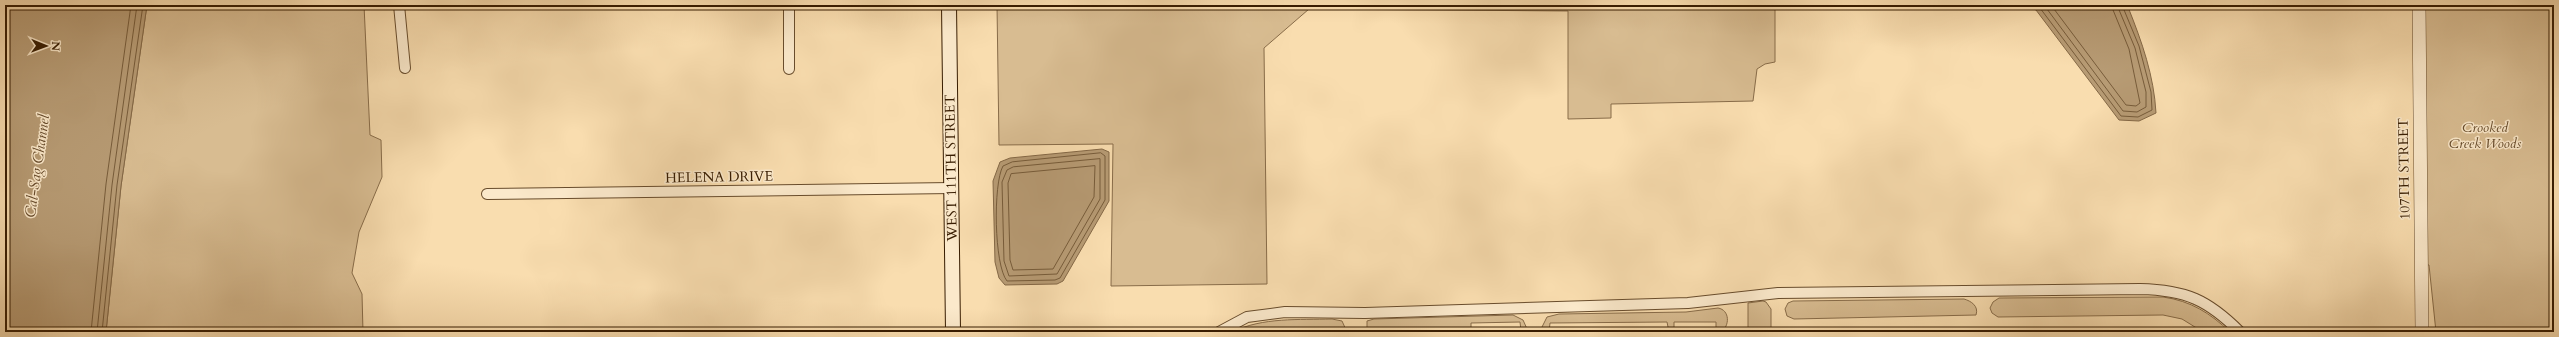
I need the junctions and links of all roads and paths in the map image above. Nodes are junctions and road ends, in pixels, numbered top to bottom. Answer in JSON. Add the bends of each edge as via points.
{"nodes":[{"id":1,"x":399,"y":5,"type":"edge"},
{"id":2,"x":789,"y":5,"type":"edge"},
{"id":3,"x":949,"y":5,"type":"edge"},
{"id":4,"x":2418,"y":5,"type":"edge"},
{"id":5,"x":405,"y":68,"type":"dead end"},
{"id":6,"x":789,"y":69,"type":"dead end"},
{"id":7,"x":952,"y":188,"type":"junction"},
{"id":8,"x":487,"y":194,"type":"dead end"},
{"id":9,"x":953,"y":332,"type":"edge"},
{"id":10,"x":1219,"y":332,"type":"edge"},
{"id":11,"x":2240,"y":332,"type":"edge"},
{"id":12,"x":2422,"y":332,"type":"edge"}],
"edges":[{"from":1,"to":5,"type":"street"},
{"from":2,"to":6,"type":"street"},
{"from":3,"to":7,"type":"main road","name":"WEST 111TH STREET"},
{"from":4,"to":12,"type":"street","name":"107TH STREET"},
{"from":7,"to":8,"type":"street","name":"HELENA DRIVE"},
{"from":7,"to":9,"type":"main road","name":"WEST 111TH STREET"},
{"from":10,"to":11,"type":"street","via":[[1247,317],[1285,312],[1365,313],[1688,303],[1778,293],[2140,289],[2166,290],[2197,298],[2226,318]]}]}
